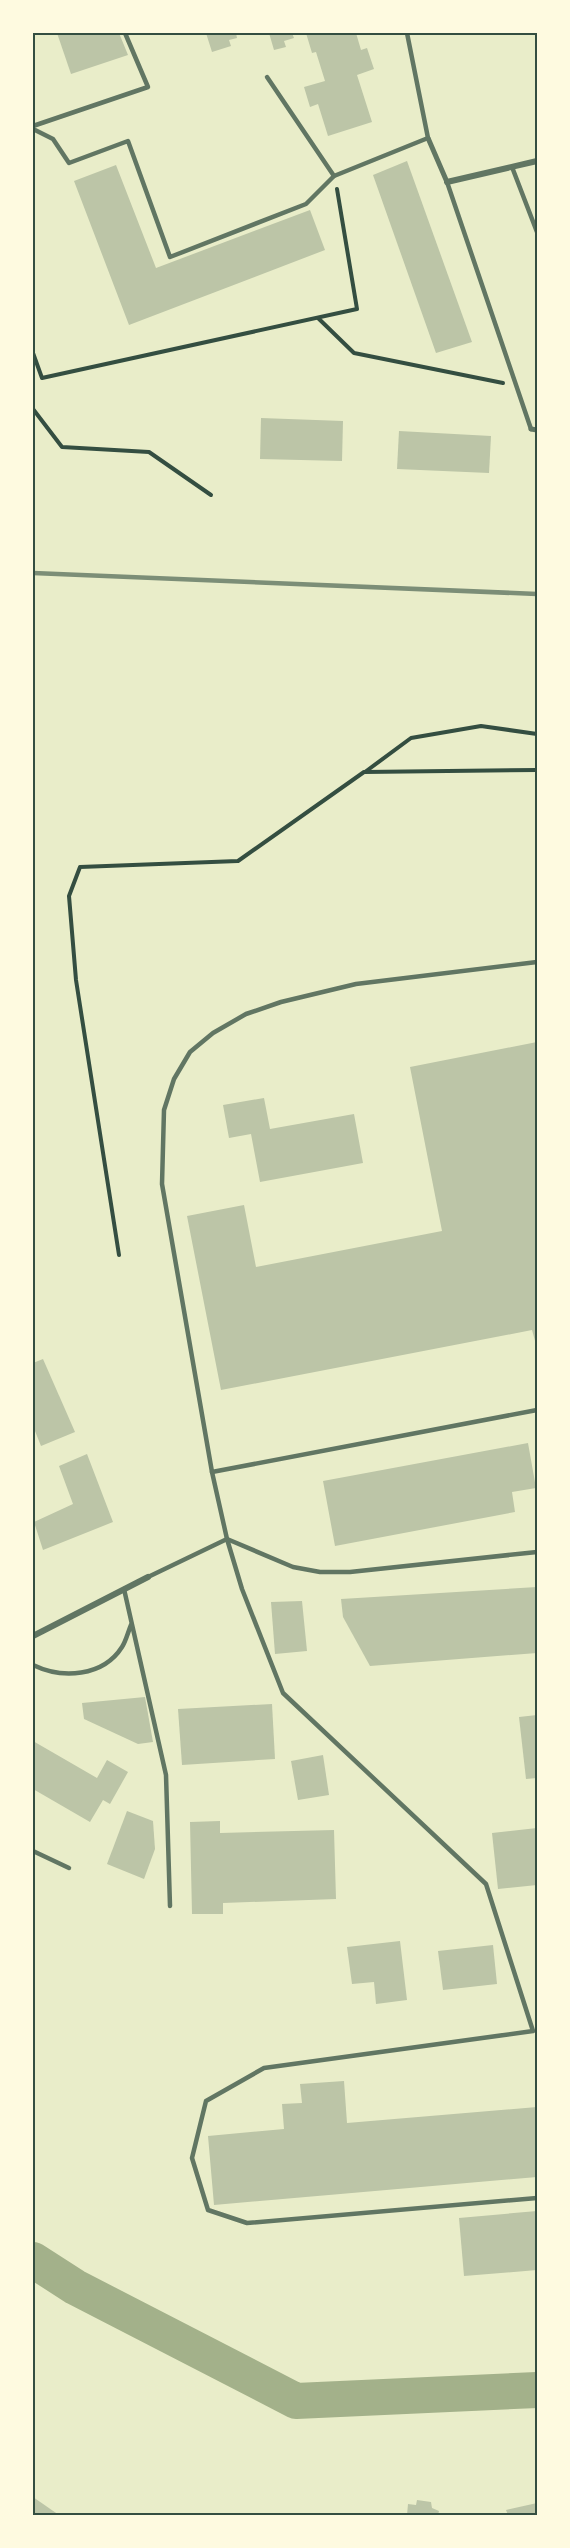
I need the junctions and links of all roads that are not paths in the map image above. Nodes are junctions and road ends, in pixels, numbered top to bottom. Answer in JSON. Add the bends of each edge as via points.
{"nodes":[{"id":1,"x":125,"y":33,"type":"edge"},
{"id":2,"x":407,"y":33,"type":"edge"},
{"id":3,"x":267,"y":77,"type":"dead end"},
{"id":4,"x":33,"y":128,"type":"edge"},
{"id":5,"x":428,"y":138,"type":"junction"},
{"id":6,"x":537,"y":161,"type":"edge"},
{"id":7,"x":512,"y":167,"type":"junction"},
{"id":8,"x":334,"y":176,"type":"junction"},
{"id":9,"x":447,"y":182,"type":"junction"},
{"id":10,"x":537,"y":232,"type":"edge"},
{"id":11,"x":534,"y":430,"type":"edge"},
{"id":12,"x":537,"y":962,"type":"edge"},
{"id":13,"x":537,"y":1410,"type":"edge"},
{"id":14,"x":212,"y":1472,"type":"junction"},
{"id":15,"x":228,"y":1539,"type":"junction"},
{"id":16,"x":537,"y":1552,"type":"edge"},
{"id":17,"x":148,"y":1577,"type":"joint"},
{"id":18,"x":124,"y":1589,"type":"junction"},
{"id":19,"x":131,"y":1624,"type":"junction"},
{"id":20,"x":33,"y":1636,"type":"edge"},
{"id":21,"x":33,"y":1665,"type":"edge"},
{"id":22,"x":33,"y":1851,"type":"edge"},
{"id":23,"x":69,"y":1868,"type":"dead end"},
{"id":24,"x":170,"y":1906,"type":"dead end"},
{"id":25,"x":537,"y":2198,"type":"edge"}],
"edges":[{"from":1,"to":4,"type":"lane","via":[[148,87]]},
{"from":2,"to":5,"type":"lane"},
{"from":3,"to":8,"type":"lane"},
{"from":4,"to":8,"type":"lane","via":[[53,139],[69,163],[128,141],[170,257],[306,204]]},
{"from":5,"to":8,"type":"lane"},
{"from":5,"to":9,"type":"street"},
{"from":6,"to":7,"type":"street"},
{"from":7,"to":9,"type":"street"},
{"from":7,"to":10,"type":"lane"},
{"from":9,"to":11,"type":"lane"},
{"from":12,"to":14,"type":"lane","via":[[356,984],[282,1002],[246,1014],[213,1032],[190,1052],[174,1079],[164,1110],[162,1184]]},
{"from":13,"to":14,"type":"lane"},
{"from":14,"to":15,"type":"lane"},
{"from":15,"to":16,"type":"lane","via":[[293,1567],[320,1572]]},
{"from":15,"to":17,"type":"lane"},
{"from":15,"to":25,"type":"lane","via":[[242,1589],[284,1693],[486,1884],[533,2031],[264,2068],[206,2101],[192,2158],[208,2210],[247,2223]]},
{"from":17,"to":18,"type":"street"},
{"from":18,"to":19,"type":"lane"},
{"from":18,"to":20,"type":"street"},
{"from":19,"to":21,"type":"lane","via":[[122,1647],[105,1665],[73,1674],[46,1672]]},
{"from":19,"to":24,"type":"lane","via":[[166,1775]]},
{"from":22,"to":23,"type":"lane"}]}
